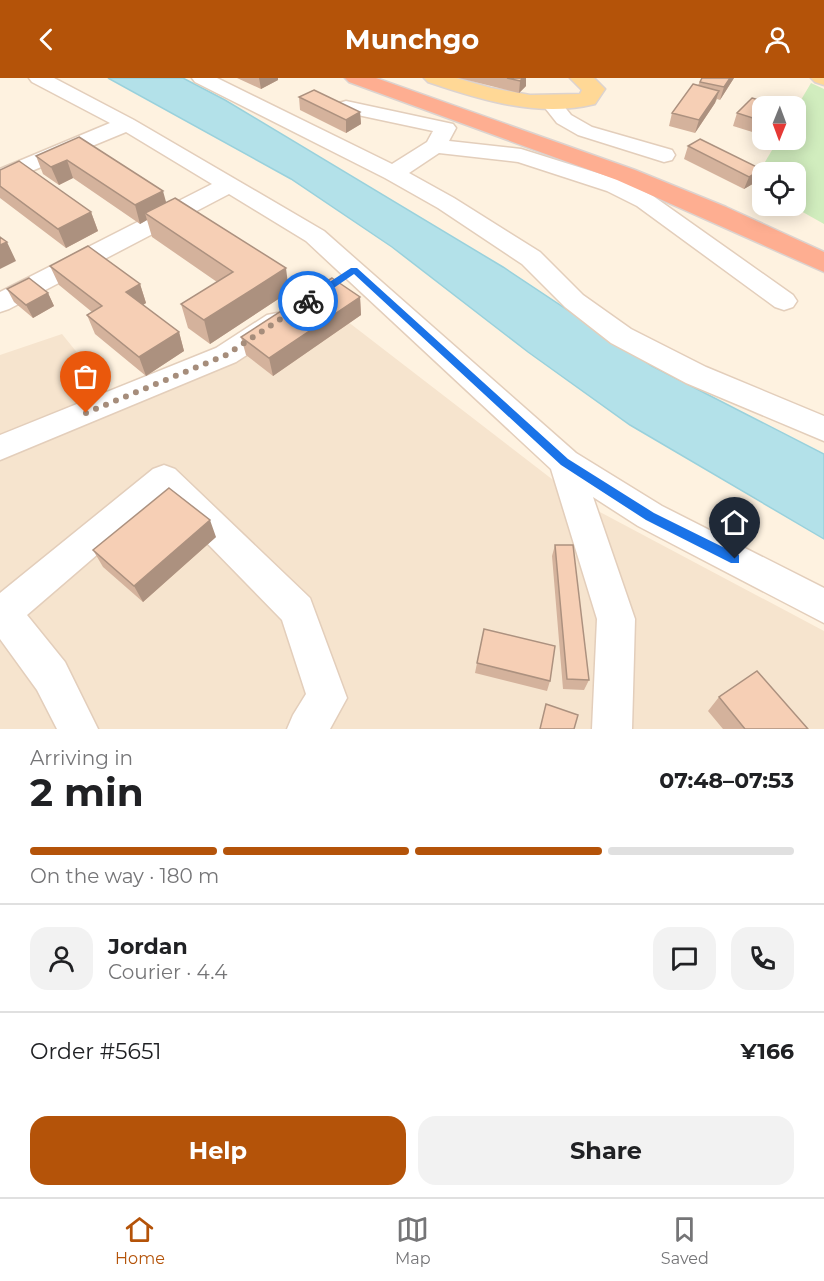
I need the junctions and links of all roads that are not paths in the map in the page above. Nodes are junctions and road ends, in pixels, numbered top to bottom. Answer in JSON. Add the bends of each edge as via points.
{"nodes":[{"id":1,"x":39,"y":78,"type":"edge"},
{"id":2,"x":202,"y":78,"type":"edge"},
{"id":3,"x":356,"y":78,"type":"edge"},
{"id":4,"x":377,"y":78,"type":"edge"},
{"id":5,"x":435,"y":78,"type":"edge"},
{"id":6,"x":581,"y":78,"type":"edge"},
{"id":7,"x":552,"y":104,"type":"junction"},
{"id":8,"x":345,"y":106,"type":"edge"},
{"id":9,"x":127,"y":124,"type":"junction"},
{"id":10,"x":435,"y":146,"type":"junction"},
{"id":11,"x":664,"y":155,"type":"dead end"},
{"id":12,"x":393,"y":173,"type":"junction"},
{"id":13,"x":0,"y":177,"type":"edge"},
{"id":14,"x":229,"y":185,"type":"junction"},
{"id":15,"x":824,"y":251,"type":"edge"},
{"id":16,"x":824,"y":263,"type":"edge"},
{"id":17,"x":784,"y":301,"type":"dead end"},
{"id":18,"x":0,"y":303,"type":"edge"},
{"id":19,"x":295,"y":309,"type":"edge"},
{"id":20,"x":824,"y":429,"type":"edge"},
{"id":21,"x":0,"y":448,"type":"edge"},
{"id":22,"x":565,"y":462,"type":"junction"},
{"id":23,"x":824,"y":606,"type":"edge"},
{"id":24,"x":2,"y":614,"type":"edge"},
{"id":25,"x":78,"y":729,"type":"edge"},
{"id":26,"x":307,"y":729,"type":"edge"},
{"id":27,"x":612,"y":729,"type":"edge"}],
"edges":[{"from":1,"to":9,"type":"street"},
{"from":2,"to":12,"type":"street"},
{"from":3,"to":16,"type":"highway","via":[[626,175]]},
{"from":4,"to":15,"type":"highway","via":[[633,169]]},
{"from":5,"to":7,"type":"main road"},
{"from":6,"to":7,"type":"main road","via":[[594,89],[587,99]]},
{"from":7,"to":11,"type":"street","via":[[564,119],[585,131]]},
{"from":8,"to":10,"type":"street","via":[[446,128]]},
{"from":9,"to":13,"type":"street"},
{"from":9,"to":14,"type":"street"},
{"from":10,"to":12,"type":"street"},
{"from":10,"to":17,"type":"street","via":[[521,156],[615,186],[645,201]]},
{"from":12,"to":20,"type":"street","via":[[531,258],[574,301],[621,336],[696,375]]},
{"from":14,"to":18,"type":"street"},
{"from":14,"to":22,"type":"street","via":[[315,236],[344,277]]},
{"from":19,"to":21,"type":"street","via":[[226,355]]},
{"from":22,"to":23,"type":"street","via":[[650,516]]},
{"from":22,"to":27,"type":"street","via":[[616,619]]},
{"from":24,"to":25,"type":"street","via":[[51,676]]},
{"from":24,"to":26,"type":"street","via":[[164,478],[297,610],[327,698]]}]}
